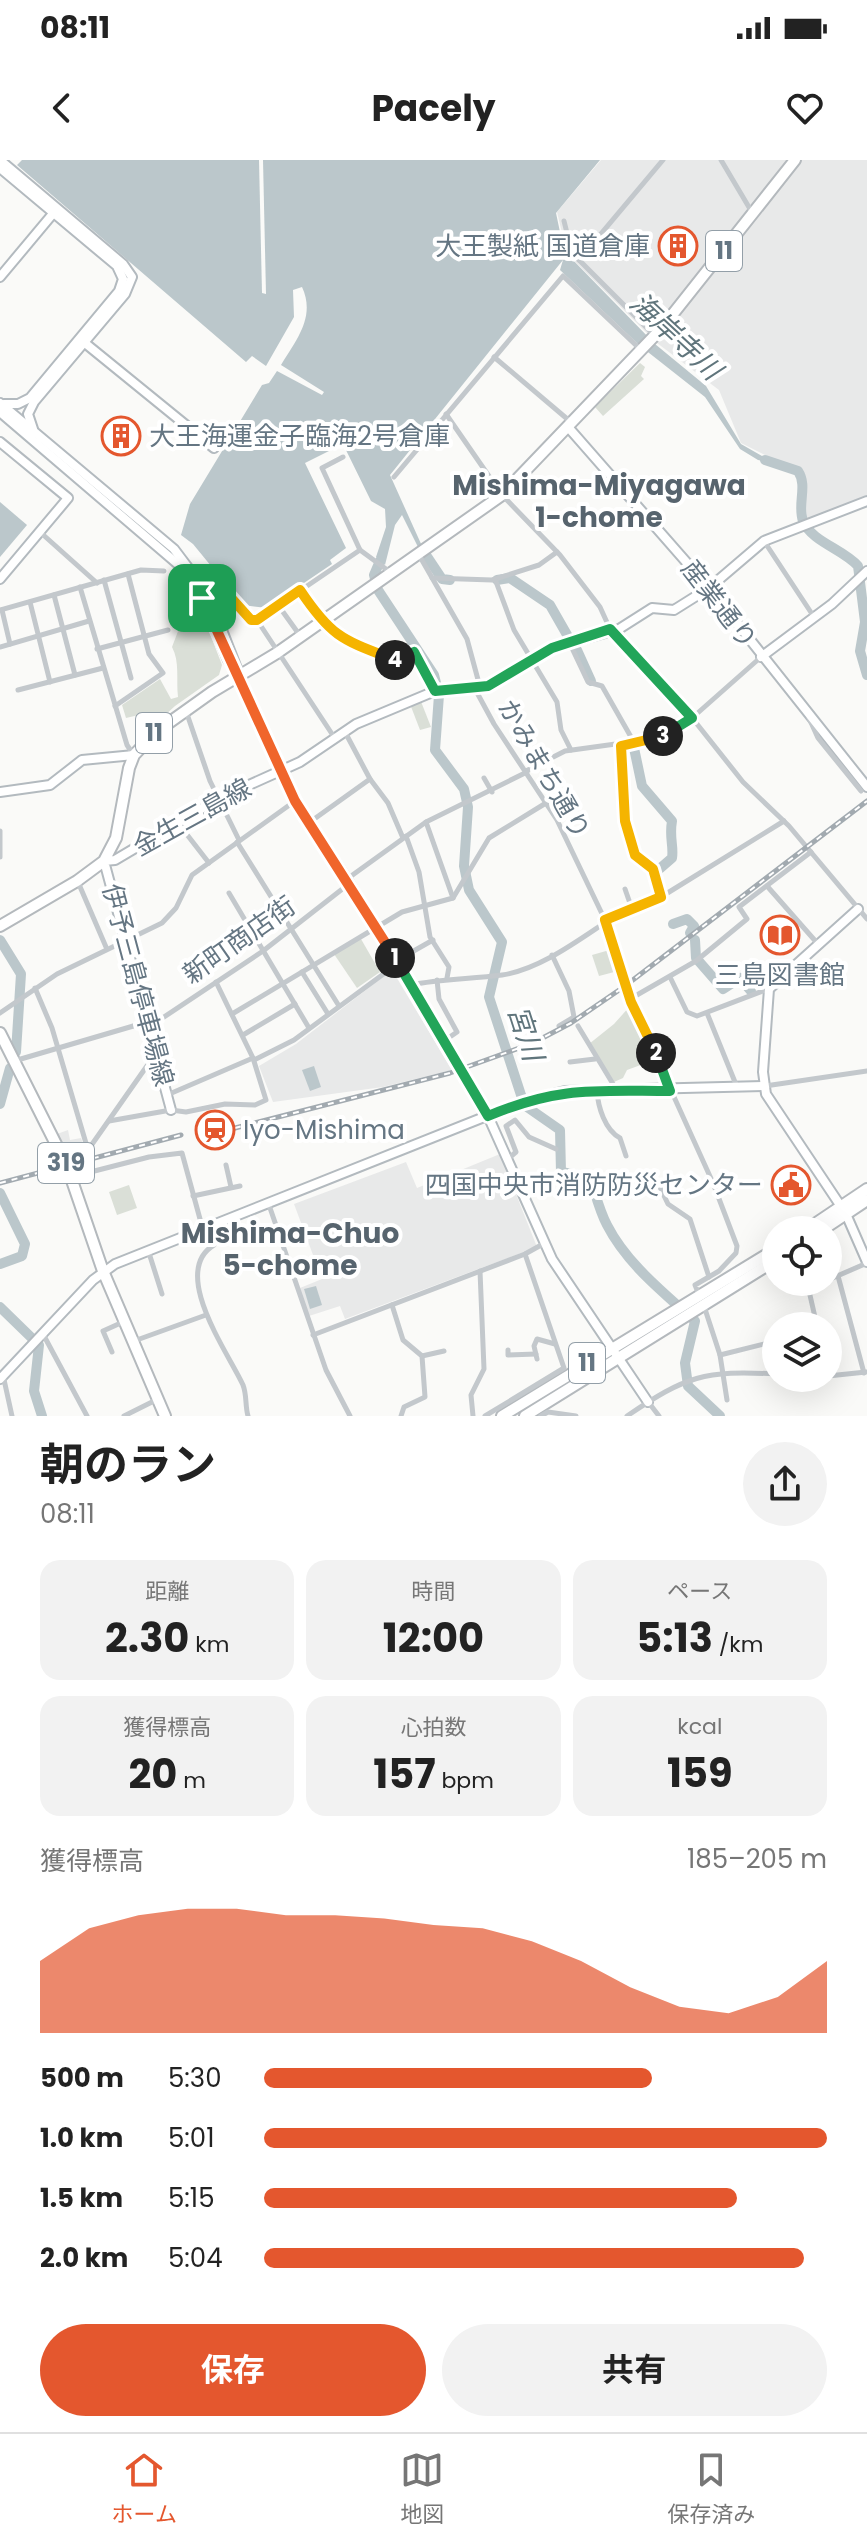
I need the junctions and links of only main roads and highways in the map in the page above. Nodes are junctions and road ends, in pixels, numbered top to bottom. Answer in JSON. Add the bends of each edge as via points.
{"nodes":[{"id":1,"x":795,"y":160,"type":"edge"},
{"id":2,"x":0,"y":926,"type":"edge"},
{"id":3,"x":0,"y":1033,"type":"edge"},
{"id":4,"x":867,"y":1189,"type":"edge"},
{"id":5,"x":867,"y":1200,"type":"edge"},
{"id":6,"x":844,"y":1210,"type":"junction"},
{"id":7,"x":833,"y":1216,"type":"edge"},
{"id":8,"x":837,"y":1216,"type":"edge"},
{"id":9,"x":762,"y":1258,"type":"edge"},
{"id":10,"x":762,"y":1268,"type":"edge"},
{"id":11,"x":696,"y":1303,"type":"junction"},
{"id":12,"x":678,"y":1315,"type":"junction"},
{"id":13,"x":165,"y":1416,"type":"edge"},
{"id":14,"x":502,"y":1416,"type":"edge"},
{"id":15,"x":525,"y":1416,"type":"edge"}],
"edges":[{"from":1,"to":2,"type":"highway","number":"11","via":[[653,338],[502,495],[156,732],[134,755],[116,838],[104,861]]},
{"from":3,"to":13,"type":"highway","number":"319","via":[[65,1161],[103,1271]]},
{"from":4,"to":6,"type":"highway"},
{"from":5,"to":6,"type":"highway"},
{"from":6,"to":7,"type":"highway"},
{"from":6,"to":8,"type":"highway"},
{"from":9,"to":11,"type":"highway","number":"11"},
{"from":10,"to":11,"type":"highway","number":"11"},
{"from":11,"to":12,"type":"highway","number":"11"},
{"from":12,"to":14,"type":"highway","number":"11","via":[[612,1347]]},
{"from":12,"to":15,"type":"highway","number":"11"}]}
